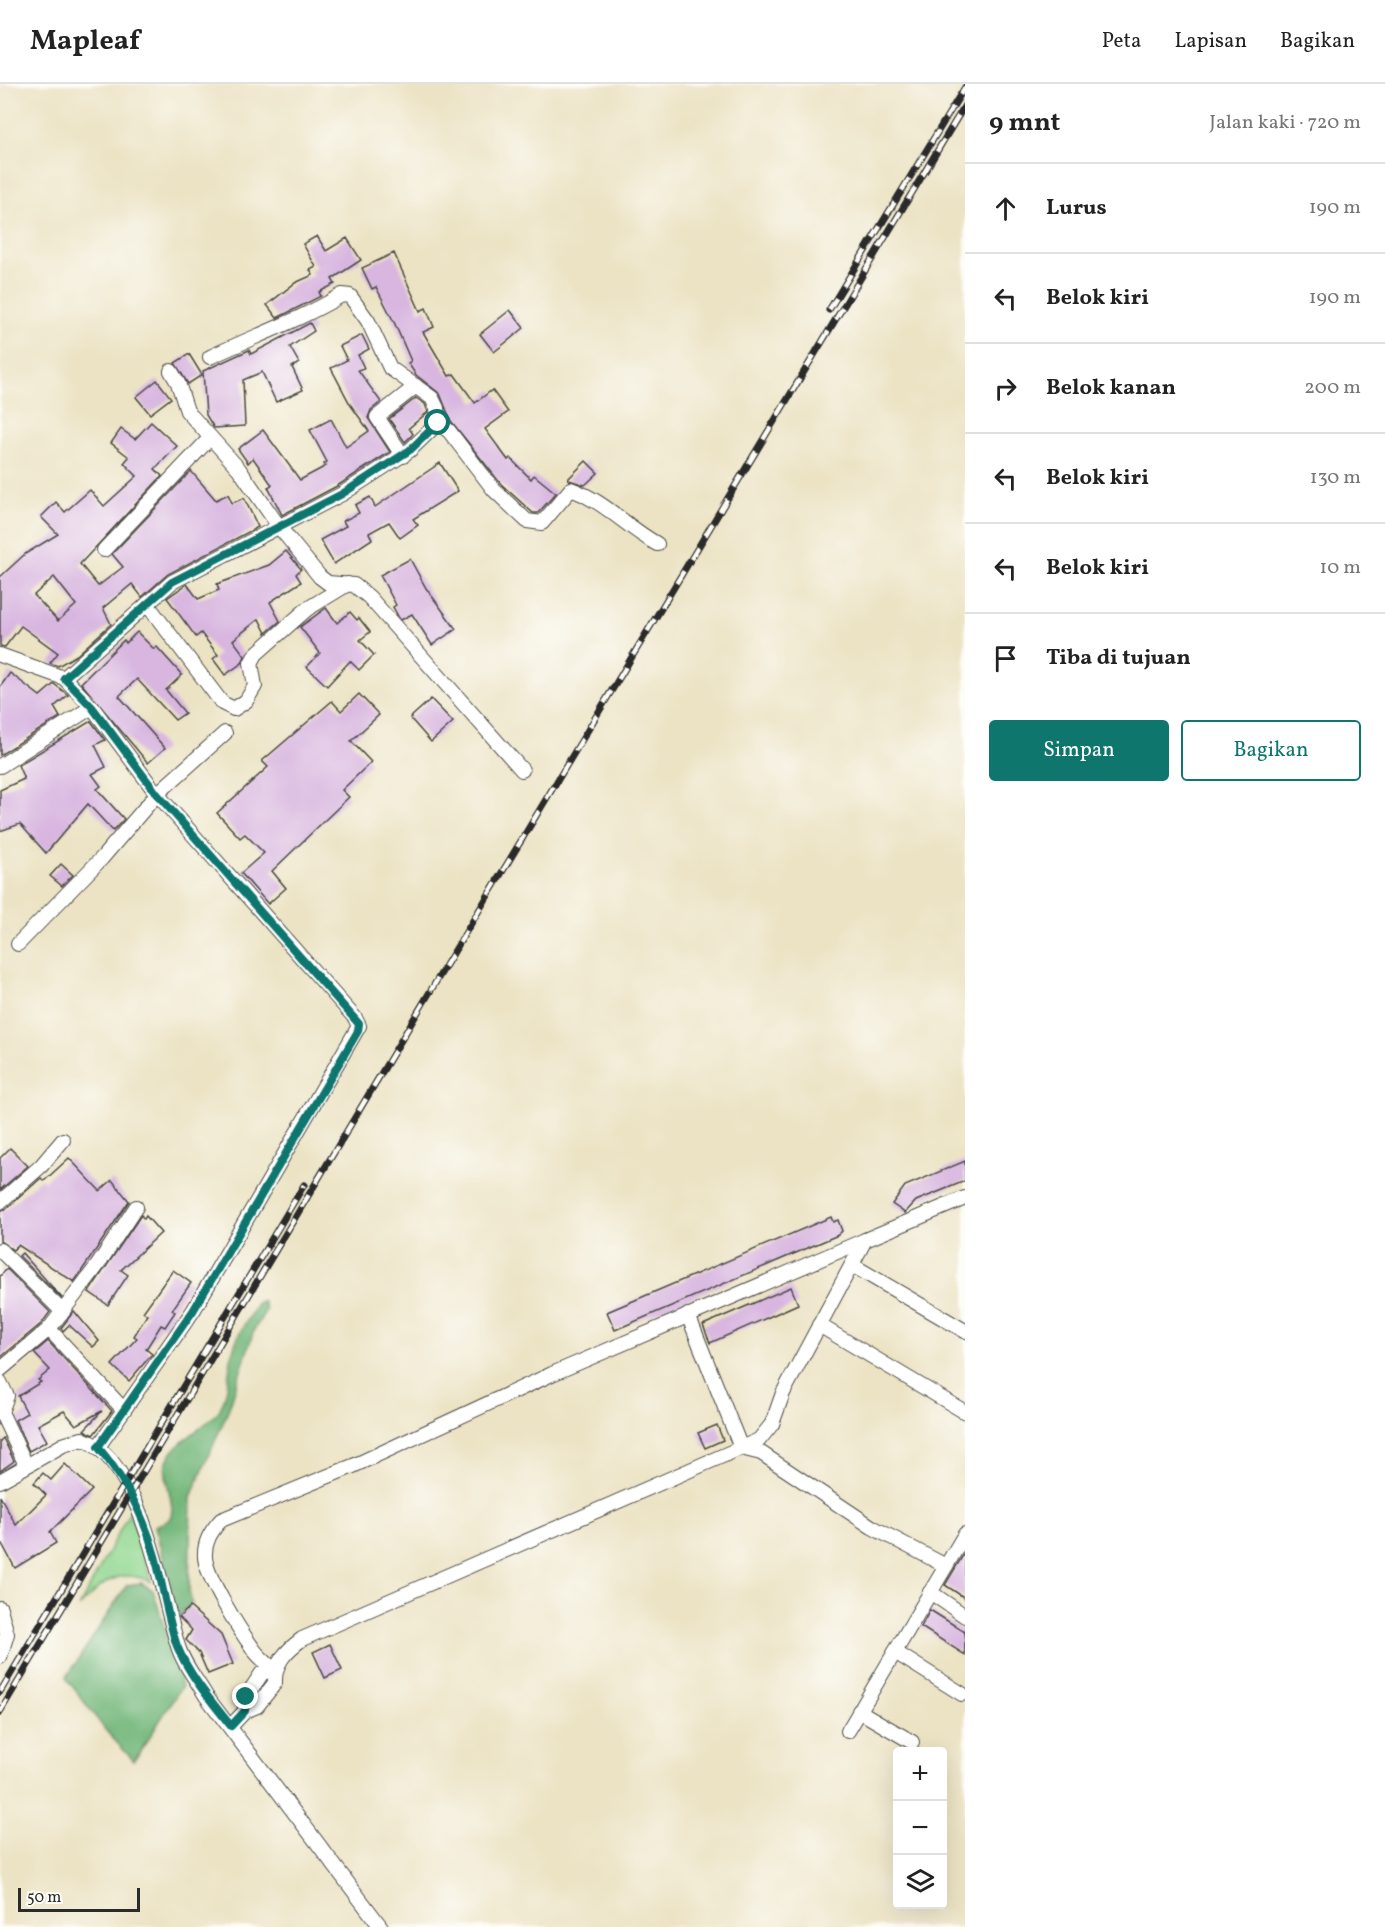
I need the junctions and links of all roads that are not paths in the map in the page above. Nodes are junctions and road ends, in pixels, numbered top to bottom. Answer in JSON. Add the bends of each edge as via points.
{"nodes":[{"id":1,"x":210,"y":357,"type":"dead end"},
{"id":2,"x":171,"y":371,"type":"dead end"},
{"id":3,"x":416,"y":386,"type":"junction"},
{"id":4,"x":438,"y":423,"type":"junction"},
{"id":5,"x":210,"y":438,"type":"junction"},
{"id":6,"x":403,"y":456,"type":"junction"},
{"id":7,"x":280,"y":528,"type":"junction"},
{"id":8,"x":657,"y":544,"type":"dead end"},
{"id":9,"x":104,"y":550,"type":"dead end"},
{"id":10,"x":348,"y":584,"type":"junction"},
{"id":11,"x":147,"y":604,"type":"junction"},
{"id":12,"x":0,"y":655,"type":"edge"},
{"id":13,"x":64,"y":678,"type":"junction"},
{"id":14,"x":92,"y":707,"type":"junction"},
{"id":15,"x":225,"y":733,"type":"dead end"},
{"id":16,"x":0,"y":766,"type":"edge"},
{"id":17,"x":522,"y":770,"type":"dead end"},
{"id":18,"x":157,"y":794,"type":"junction"},
{"id":19,"x":18,"y":944,"type":"dead end"},
{"id":20,"x":63,"y":1140,"type":"dead end"},
{"id":21,"x":965,"y":1198,"type":"edge"},
{"id":22,"x":0,"y":1202,"type":"edge"},
{"id":23,"x":136,"y":1206,"type":"dead end"},
{"id":24,"x":865,"y":1240,"type":"junction"},
{"id":25,"x":0,"y":1250,"type":"edge"},
{"id":26,"x":852,"y":1265,"type":"junction"},
{"id":27,"x":63,"y":1312,"type":"junction"},
{"id":28,"x":688,"y":1315,"type":"junction"},
{"id":29,"x":819,"y":1325,"type":"junction"},
{"id":30,"x":49,"y":1329,"type":"junction"},
{"id":31,"x":965,"y":1331,"type":"edge"},
{"id":32,"x":0,"y":1370,"type":"edge"},
{"id":33,"x":0,"y":1382,"type":"edge"},
{"id":34,"x":124,"y":1410,"type":"junction"},
{"id":35,"x":965,"y":1412,"type":"edge"},
{"id":36,"x":98,"y":1447,"type":"junction"},
{"id":37,"x":741,"y":1448,"type":"junction"},
{"id":38,"x":26,"y":1466,"type":"junction"},
{"id":39,"x":0,"y":1481,"type":"edge"},
{"id":40,"x":964,"y":1536,"type":"edge"},
{"id":41,"x":946,"y":1566,"type":"junction"},
{"id":42,"x":930,"y":1592,"type":"junction"},
{"id":43,"x":0,"y":1608,"type":"edge"},
{"id":44,"x":965,"y":1616,"type":"edge"},
{"id":45,"x":895,"y":1652,"type":"junction"},
{"id":46,"x":0,"y":1658,"type":"edge"},
{"id":47,"x":274,"y":1670,"type":"junction"},
{"id":48,"x":962,"y":1694,"type":"dead end"},
{"id":49,"x":860,"y":1711,"type":"junction"},
{"id":50,"x":231,"y":1726,"type":"junction"},
{"id":51,"x":848,"y":1731,"type":"dead end"},
{"id":52,"x":912,"y":1742,"type":"dead end"},
{"id":53,"x":381,"y":1927,"type":"edge"}],
"edges":[{"from":1,"to":3,"type":"street","via":[[263,332],[288,325],[346,295],[368,321],[390,368]]},
{"from":2,"to":5,"type":"street","via":[[187,411]]},
{"from":3,"to":4,"type":"street","via":[[435,403]]},
{"from":3,"to":6,"type":"street","via":[[377,417]]},
{"from":4,"to":6,"type":"street"},
{"from":4,"to":8,"type":"street","via":[[449,431],[494,490],[527,521],[542,523],[571,489],[600,501],[630,529]]},
{"from":5,"to":7,"type":"street","via":[[239,469]]},
{"from":5,"to":9,"type":"street"},
{"from":6,"to":7,"type":"street"},
{"from":7,"to":10,"type":"street","via":[[320,577],[328,583]]},
{"from":7,"to":11,"type":"street","via":[[187,572]]},
{"from":10,"to":11,"type":"street","via":[[307,609],[256,654],[251,663],[255,686],[246,701],[234,709],[222,703]]},
{"from":10,"to":17,"type":"street","via":[[369,597]]},
{"from":11,"to":13,"type":"street"},
{"from":12,"to":13,"type":"street"},
{"from":13,"to":14,"type":"street"},
{"from":14,"to":16,"type":"street"},
{"from":14,"to":18,"type":"street"},
{"from":15,"to":18,"type":"street"},
{"from":18,"to":19,"type":"street","via":[[102,858]]},
{"from":18,"to":34,"type":"street","via":[[355,1018],[359,1028],[193,1311]]},
{"from":20,"to":22,"type":"street"},
{"from":21,"to":24,"type":"street"},
{"from":23,"to":27,"type":"street"},
{"from":24,"to":26,"type":"street"},
{"from":24,"to":28,"type":"street"},
{"from":25,"to":27,"type":"street"},
{"from":26,"to":29,"type":"street"},
{"from":26,"to":31,"type":"street"},
{"from":27,"to":30,"type":"street"},
{"from":28,"to":37,"type":"street"},
{"from":28,"to":47,"type":"street","via":[[353,1467],[221,1520],[206,1544],[209,1574],[253,1649]]},
{"from":29,"to":35,"type":"street"},
{"from":29,"to":37,"type":"street","via":[[766,1433]]},
{"from":30,"to":32,"type":"street"},
{"from":30,"to":34,"type":"street"},
{"from":33,"to":38,"type":"street","via":[[7,1396],[1,1412]]},
{"from":34,"to":36,"type":"street"},
{"from":36,"to":38,"type":"street","via":[[82,1439]]},
{"from":36,"to":50,"type":"street","via":[[126,1483],[155,1554],[177,1646],[206,1696]]},
{"from":37,"to":41,"type":"street","via":[[761,1452],[872,1527]]},
{"from":37,"to":47,"type":"street","via":[[302,1639],[288,1649]]},
{"from":38,"to":39,"type":"street"},
{"from":40,"to":41,"type":"street"},
{"from":41,"to":42,"type":"street"},
{"from":42,"to":44,"type":"street"},
{"from":42,"to":45,"type":"street"},
{"from":43,"to":46,"type":"street","via":[[7,1634]]},
{"from":45,"to":48,"type":"street"},
{"from":45,"to":49,"type":"street"},
{"from":47,"to":50,"type":"street","via":[[275,1683],[257,1707],[245,1711]]},
{"from":49,"to":51,"type":"street"},
{"from":49,"to":52,"type":"street"},
{"from":50,"to":53,"type":"street"}]}
